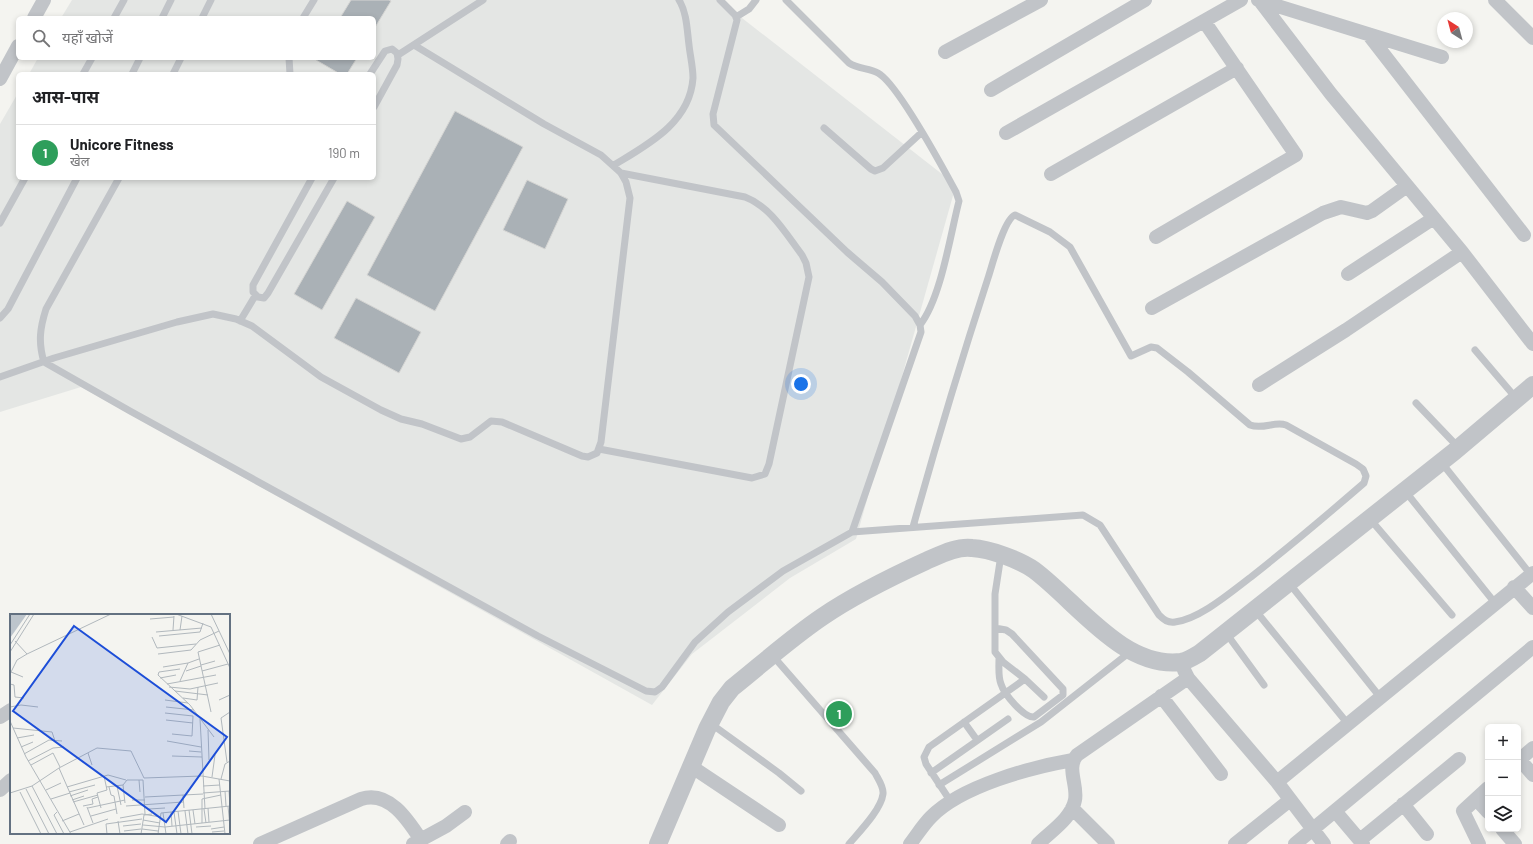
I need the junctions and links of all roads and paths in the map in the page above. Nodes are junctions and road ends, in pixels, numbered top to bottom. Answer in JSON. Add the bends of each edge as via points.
{"nodes":[{"id":1,"x":44,"y":0,"type":"edge"},
{"id":2,"x":124,"y":0,"type":"edge"},
{"id":3,"x":171,"y":0,"type":"edge"},
{"id":4,"x":211,"y":0,"type":"edge"},
{"id":5,"x":314,"y":0,"type":"edge"},
{"id":6,"x":483,"y":0,"type":"edge"},
{"id":7,"x":679,"y":0,"type":"edge"},
{"id":8,"x":720,"y":0,"type":"edge"},
{"id":9,"x":756,"y":0,"type":"edge"},
{"id":10,"x":786,"y":0,"type":"edge"},
{"id":11,"x":1040,"y":0,"type":"edge"},
{"id":12,"x":1145,"y":0,"type":"edge"},
{"id":13,"x":1241,"y":0,"type":"edge"},
{"id":14,"x":1259,"y":0,"type":"edge"},
{"id":15,"x":1495,"y":0,"type":"edge"},
{"id":16,"x":35,"y":16,"type":"edge"},
{"id":17,"x":115,"y":16,"type":"edge"},
{"id":18,"x":163,"y":16,"type":"edge"},
{"id":19,"x":203,"y":16,"type":"edge"},
{"id":20,"x":304,"y":16,"type":"edge"},
{"id":21,"x":736,"y":17,"type":"junction"},
{"id":22,"x":1204,"y":21,"type":"junction"},
{"id":23,"x":1368,"y":34,"type":"junction"},
{"id":24,"x":1533,"y":38,"type":"edge"},
{"id":25,"x":414,"y":45,"type":"junction"},
{"id":26,"x":16,"y":50,"type":"edge"},
{"id":27,"x":945,"y":52,"type":"dead end"},
{"id":28,"x":398,"y":55,"type":"junction"},
{"id":29,"x":1442,"y":57,"type":"dead end"},
{"id":30,"x":91,"y":60,"type":"edge"},
{"id":31,"x":139,"y":60,"type":"edge"},
{"id":32,"x":180,"y":60,"type":"edge"},
{"id":33,"x":289,"y":60,"type":"edge"},
{"id":34,"x":1237,"y":68,"type":"junction"},
{"id":35,"x":84,"y":72,"type":"edge"},
{"id":36,"x":133,"y":72,"type":"edge"},
{"id":37,"x":174,"y":72,"type":"edge"},
{"id":38,"x":290,"y":72,"type":"edge"},
{"id":39,"x":371,"y":72,"type":"edge"},
{"id":40,"x":0,"y":79,"type":"edge"},
{"id":41,"x":991,"y":90,"type":"dead end"},
{"id":42,"x":376,"y":102,"type":"edge"},
{"id":43,"x":824,"y":128,"type":"dead end"},
{"id":44,"x":921,"y":133,"type":"junction"},
{"id":45,"x":1006,"y":133,"type":"dead end"},
{"id":46,"x":614,"y":166,"type":"junction"},
{"id":47,"x":621,"y":173,"type":"junction"},
{"id":48,"x":1051,"y":174,"type":"dead end"},
{"id":49,"x":24,"y":180,"type":"edge"},
{"id":50,"x":76,"y":180,"type":"edge"},
{"id":51,"x":119,"y":180,"type":"edge"},
{"id":52,"x":311,"y":180,"type":"edge"},
{"id":53,"x":333,"y":180,"type":"edge"},
{"id":54,"x":1407,"y":186,"type":"junction"},
{"id":55,"x":1434,"y":218,"type":"junction"},
{"id":56,"x":0,"y":223,"type":"edge"},
{"id":57,"x":1524,"y":236,"type":"dead end"},
{"id":58,"x":1156,"y":237,"type":"dead end"},
{"id":59,"x":1462,"y":252,"type":"junction"},
{"id":60,"x":1348,"y":274,"type":"dead end"},
{"id":61,"x":255,"y":296,"type":"junction"},
{"id":62,"x":1152,"y":308,"type":"dead end"},
{"id":63,"x":0,"y":318,"type":"edge"},
{"id":64,"x":240,"y":321,"type":"junction"},
{"id":65,"x":920,"y":325,"type":"junction"},
{"id":66,"x":1533,"y":344,"type":"edge"},
{"id":67,"x":1475,"y":350,"type":"dead end"},
{"id":68,"x":44,"y":362,"type":"junction"},
{"id":69,"x":0,"y":377,"type":"edge"},
{"id":70,"x":1259,"y":385,"type":"dead end"},
{"id":71,"x":1533,"y":385,"type":"edge"},
{"id":72,"x":1516,"y":398,"type":"junction"},
{"id":73,"x":1416,"y":403,"type":"dead end"},
{"id":74,"x":599,"y":449,"type":"junction"},
{"id":75,"x":1457,"y":449,"type":"junction"},
{"id":76,"x":1441,"y":462,"type":"junction"},
{"id":77,"x":1404,"y":491,"type":"junction"},
{"id":78,"x":1370,"y":518,"type":"junction"},
{"id":79,"x":913,"y":527,"type":"junction"},
{"id":80,"x":852,"y":532,"type":"junction"},
{"id":81,"x":1001,"y":555,"type":"junction"},
{"id":82,"x":1532,"y":574,"type":"edge"},
{"id":83,"x":1289,"y":583,"type":"junction"},
{"id":84,"x":1514,"y":587,"type":"junction"},
{"id":85,"x":1495,"y":603,"type":"junction"},
{"id":86,"x":1533,"y":608,"type":"edge"},
{"id":87,"x":1255,"y":610,"type":"junction"},
{"id":88,"x":1452,"y":615,"type":"dead end"},
{"id":89,"x":995,"y":628,"type":"junction"},
{"id":90,"x":1226,"y":633,"type":"junction"},
{"id":91,"x":1533,"y":647,"type":"edge"},
{"id":92,"x":1130,"y":652,"type":"junction"},
{"id":93,"x":773,"y":656,"type":"junction"},
{"id":94,"x":999,"y":659,"type":"junction"},
{"id":95,"x":1185,"y":670,"type":"junction"},
{"id":96,"x":1025,"y":679,"type":"junction"},
{"id":97,"x":1264,"y":685,"type":"dead end"},
{"id":98,"x":1005,"y":693,"type":"junction"},
{"id":99,"x":1161,"y":696,"type":"junction"},
{"id":100,"x":1044,"y":697,"type":"dead end"},
{"id":101,"x":1380,"y":697,"type":"junction"},
{"id":102,"x":10,"y":711,"type":"edge"},
{"id":103,"x":0,"y":717,"type":"edge"},
{"id":104,"x":1008,"y":719,"type":"dead end"},
{"id":105,"x":964,"y":722,"type":"junction"},
{"id":106,"x":710,"y":723,"type":"junction"},
{"id":107,"x":1348,"y":724,"type":"junction"},
{"id":108,"x":978,"y":740,"type":"junction"},
{"id":109,"x":1533,"y":748,"type":"edge"},
{"id":110,"x":1521,"y":758,"type":"edge"},
{"id":111,"x":1459,"y":759,"type":"dead end"},
{"id":112,"x":1073,"y":760,"type":"junction"},
{"id":113,"x":1521,"y":762,"type":"edge"},
{"id":114,"x":692,"y":767,"type":"junction"},
{"id":115,"x":931,"y":773,"type":"junction"},
{"id":116,"x":1221,"y":774,"type":"dead end"},
{"id":117,"x":1533,"y":775,"type":"edge"},
{"id":118,"x":10,"y":781,"type":"edge"},
{"id":119,"x":1278,"y":782,"type":"junction"},
{"id":120,"x":939,"y":785,"type":"junction"},
{"id":121,"x":0,"y":790,"type":"edge"},
{"id":122,"x":801,"y":791,"type":"dead end"},
{"id":123,"x":1485,"y":791,"type":"edge"},
{"id":124,"x":1476,"y":799,"type":"junction"},
{"id":125,"x":1290,"y":800,"type":"junction"},
{"id":126,"x":951,"y":802,"type":"junction"},
{"id":127,"x":1404,"y":804,"type":"junction"},
{"id":128,"x":1072,"y":808,"type":"junction"},
{"id":129,"x":1485,"y":809,"type":"edge"},
{"id":130,"x":1335,"y":811,"type":"junction"},
{"id":131,"x":465,"y":812,"type":"dead end"},
{"id":132,"x":779,"y":824,"type":"dead end"},
{"id":133,"x":1313,"y":830,"type":"junction"},
{"id":134,"x":1505,"y":832,"type":"edge"},
{"id":135,"x":1427,"y":834,"type":"dead end"},
{"id":136,"x":416,"y":842,"type":"edge"},
{"id":137,"x":1043,"y":842,"type":"edge"},
{"id":138,"x":1361,"y":842,"type":"edge"},
{"id":139,"x":1475,"y":843,"type":"edge"},
{"id":140,"x":260,"y":844,"type":"edge"},
{"id":141,"x":658,"y":844,"type":"edge"},
{"id":142,"x":849,"y":844,"type":"edge"},
{"id":143,"x":911,"y":844,"type":"edge"},
{"id":144,"x":1108,"y":844,"type":"edge"},
{"id":145,"x":1235,"y":844,"type":"edge"},
{"id":146,"x":1296,"y":844,"type":"edge"},
{"id":147,"x":1324,"y":844,"type":"edge"},
{"id":148,"x":1516,"y":844,"type":"edge"}],
"edges":[{"from":1,"to":16,"type":"street"},
{"from":2,"to":17,"type":"lane"},
{"from":3,"to":18,"type":"lane"},
{"from":4,"to":19,"type":"lane"},
{"from":5,"to":20,"type":"lane"},
{"from":6,"to":25,"type":"lane"},
{"from":7,"to":46,"type":"lane","via":[[685,14],[693,76],[690,95],[673,123],[665,131]]},
{"from":8,"to":21,"type":"lane"},
{"from":9,"to":21,"type":"lane","via":[[749,9]]},
{"from":10,"to":44,"type":"lane","via":[[849,63],[878,73],[887,81],[902,100]]},
{"from":11,"to":27,"type":"street"},
{"from":12,"to":41,"type":"street"},
{"from":13,"to":22,"type":"street"},
{"from":14,"to":23,"type":"street"},
{"from":14,"to":54,"type":"street","via":[[1331,94]]},
{"from":15,"to":24,"type":"street"},
{"from":21,"to":65,"type":"lane","via":[[713,114],[714,125],[882,282],[916,316]]},
{"from":22,"to":34,"type":"street"},
{"from":22,"to":45,"type":"street"},
{"from":23,"to":29,"type":"street"},
{"from":23,"to":57,"type":"street"},
{"from":25,"to":28,"type":"lane"},
{"from":25,"to":46,"type":"lane","via":[[544,124],[601,155]]},
{"from":26,"to":40,"type":"street"},
{"from":28,"to":39,"type":"lane","via":[[392,50],[385,51]]},
{"from":28,"to":42,"type":"lane","via":[[397,65]]},
{"from":30,"to":35,"type":"lane"},
{"from":31,"to":36,"type":"lane"},
{"from":32,"to":37,"type":"lane"},
{"from":33,"to":38,"type":"lane"},
{"from":34,"to":48,"type":"street"},
{"from":34,"to":58,"type":"street","via":[[1296,155]]},
{"from":43,"to":44,"type":"lane","via":[[875,171],[883,168]]},
{"from":44,"to":65,"type":"lane","via":[[959,201],[933,301],[929,313]]},
{"from":46,"to":47,"type":"lane"},
{"from":47,"to":74,"type":"lane","via":[[630,198]]},
{"from":47,"to":74,"type":"lane","via":[[755,201],[770,214],[802,255],[809,282],[765,474],[752,478]]},
{"from":49,"to":56,"type":"lane"},
{"from":50,"to":63,"type":"lane","via":[[8,309]]},
{"from":51,"to":68,"type":"lane","via":[[46,310],[40,333]]},
{"from":52,"to":61,"type":"lane","via":[[253,285]]},
{"from":53,"to":61,"type":"lane","via":[[268,293],[264,298]]},
{"from":54,"to":55,"type":"street"},
{"from":54,"to":62,"type":"street","via":[[1372,211],[1341,207],[1323,213]]},
{"from":55,"to":59,"type":"street"},
{"from":55,"to":60,"type":"street"},
{"from":59,"to":66,"type":"street"},
{"from":59,"to":70,"type":"street"},
{"from":61,"to":64,"type":"lane"},
{"from":64,"to":68,"type":"lane","via":[[213,314],[200,316]]},
{"from":64,"to":74,"type":"lane","via":[[273,340],[321,377],[402,419],[461,439],[470,437],[491,421],[498,421],[582,456],[593,456]]},
{"from":65,"to":80,"type":"lane","via":[[918,339]]},
{"from":67,"to":72,"type":"lane"},
{"from":68,"to":69,"type":"lane"},
{"from":68,"to":80,"type":"lane","via":[[538,636],[646,691],[655,692],[662,687],[698,639],[761,586]]},
{"from":71,"to":72,"type":"street"},
{"from":72,"to":75,"type":"street"},
{"from":73,"to":75,"type":"lane"},
{"from":75,"to":76,"type":"street"},
{"from":76,"to":77,"type":"street"},
{"from":76,"to":82,"type":"lane"},
{"from":77,"to":78,"type":"street"},
{"from":77,"to":85,"type":"lane"},
{"from":78,"to":83,"type":"street"},
{"from":78,"to":88,"type":"lane"},
{"from":79,"to":79,"type":"lane","via":[[1065,516],[1088,517],[1100,525],[1159,615],[1169,622],[1175,622],[1199,613],[1238,587],[1364,483],[1366,476],[1363,469],[1356,464],[1286,425],[1250,425],[1160,349],[1151,347],[1131,356],[1070,247],[1050,232],[1014,215],[1009,218],[1002,235],[977,310]]},
{"from":79,"to":80,"type":"lane"},
{"from":81,"to":89,"type":"lane","via":[[995,594]]},
{"from":81,"to":92,"type":"street","via":[[1033,569]]},
{"from":81,"to":93,"type":"street","via":[[972,547],[950,551],[892,576],[822,617]]},
{"from":82,"to":84,"type":"street"},
{"from":83,"to":87,"type":"street"},
{"from":83,"to":101,"type":"lane"},
{"from":84,"to":85,"type":"street"},
{"from":84,"to":86,"type":"street"},
{"from":85,"to":101,"type":"street"},
{"from":87,"to":90,"type":"street"},
{"from":87,"to":107,"type":"lane"},
{"from":89,"to":94,"type":"lane","via":[[995,652]]},
{"from":89,"to":98,"type":"lane","via":[[1012,634],[1064,691],[1056,702],[1030,718]]},
{"from":90,"to":95,"type":"street","via":[[1200,653]]},
{"from":90,"to":97,"type":"lane"},
{"from":91,"to":130,"type":"street"},
{"from":92,"to":95,"type":"street","via":[[1164,661]]},
{"from":92,"to":120,"type":"lane","via":[[1041,722]]},
{"from":93,"to":106,"type":"street","via":[[732,688]]},
{"from":93,"to":142,"type":"lane","via":[[875,773],[881,784],[883,794],[876,810]]},
{"from":94,"to":96,"type":"lane"},
{"from":94,"to":98,"type":"lane","via":[[999,679]]},
{"from":95,"to":99,"type":"street"},
{"from":95,"to":119,"type":"street"},
{"from":96,"to":98,"type":"lane"},
{"from":96,"to":100,"type":"lane"},
{"from":98,"to":105,"type":"lane"},
{"from":99,"to":112,"type":"street"},
{"from":99,"to":116,"type":"street"},
{"from":101,"to":107,"type":"street"},
{"from":102,"to":103,"type":"street"},
{"from":104,"to":108,"type":"lane"},
{"from":105,"to":108,"type":"lane"},
{"from":105,"to":115,"type":"lane","via":[[926,751],[924,757]]},
{"from":106,"to":114,"type":"street"},
{"from":106,"to":122,"type":"lane"},
{"from":107,"to":119,"type":"street"},
{"from":108,"to":115,"type":"lane"},
{"from":109,"to":110,"type":"street"},
{"from":111,"to":127,"type":"street"},
{"from":112,"to":126,"type":"street","via":[[1050,764],[987,784]]},
{"from":112,"to":128,"type":"street","via":[[1075,799]]},
{"from":113,"to":117,"type":"street"},
{"from":114,"to":132,"type":"street"},
{"from":114,"to":141,"type":"street"},
{"from":115,"to":120,"type":"lane"},
{"from":118,"to":121,"type":"street"},
{"from":119,"to":125,"type":"street"},
{"from":120,"to":126,"type":"lane"},
{"from":123,"to":124,"type":"street"},
{"from":124,"to":129,"type":"street"},
{"from":124,"to":139,"type":"street","via":[[1463,811]]},
{"from":125,"to":133,"type":"street"},
{"from":125,"to":145,"type":"street"},
{"from":126,"to":143,"type":"street","via":[[931,817]]},
{"from":127,"to":135,"type":"street"},
{"from":127,"to":138,"type":"street"},
{"from":128,"to":137,"type":"street"},
{"from":128,"to":144,"type":"street"},
{"from":130,"to":133,"type":"street"},
{"from":130,"to":138,"type":"street"},
{"from":131,"to":136,"type":"street","via":[[446,826]]},
{"from":133,"to":146,"type":"street"},
{"from":133,"to":147,"type":"street"},
{"from":134,"to":148,"type":"street"},
{"from":136,"to":140,"type":"street","via":[[399,810],[385,801],[372,797],[361,799]]}]}
